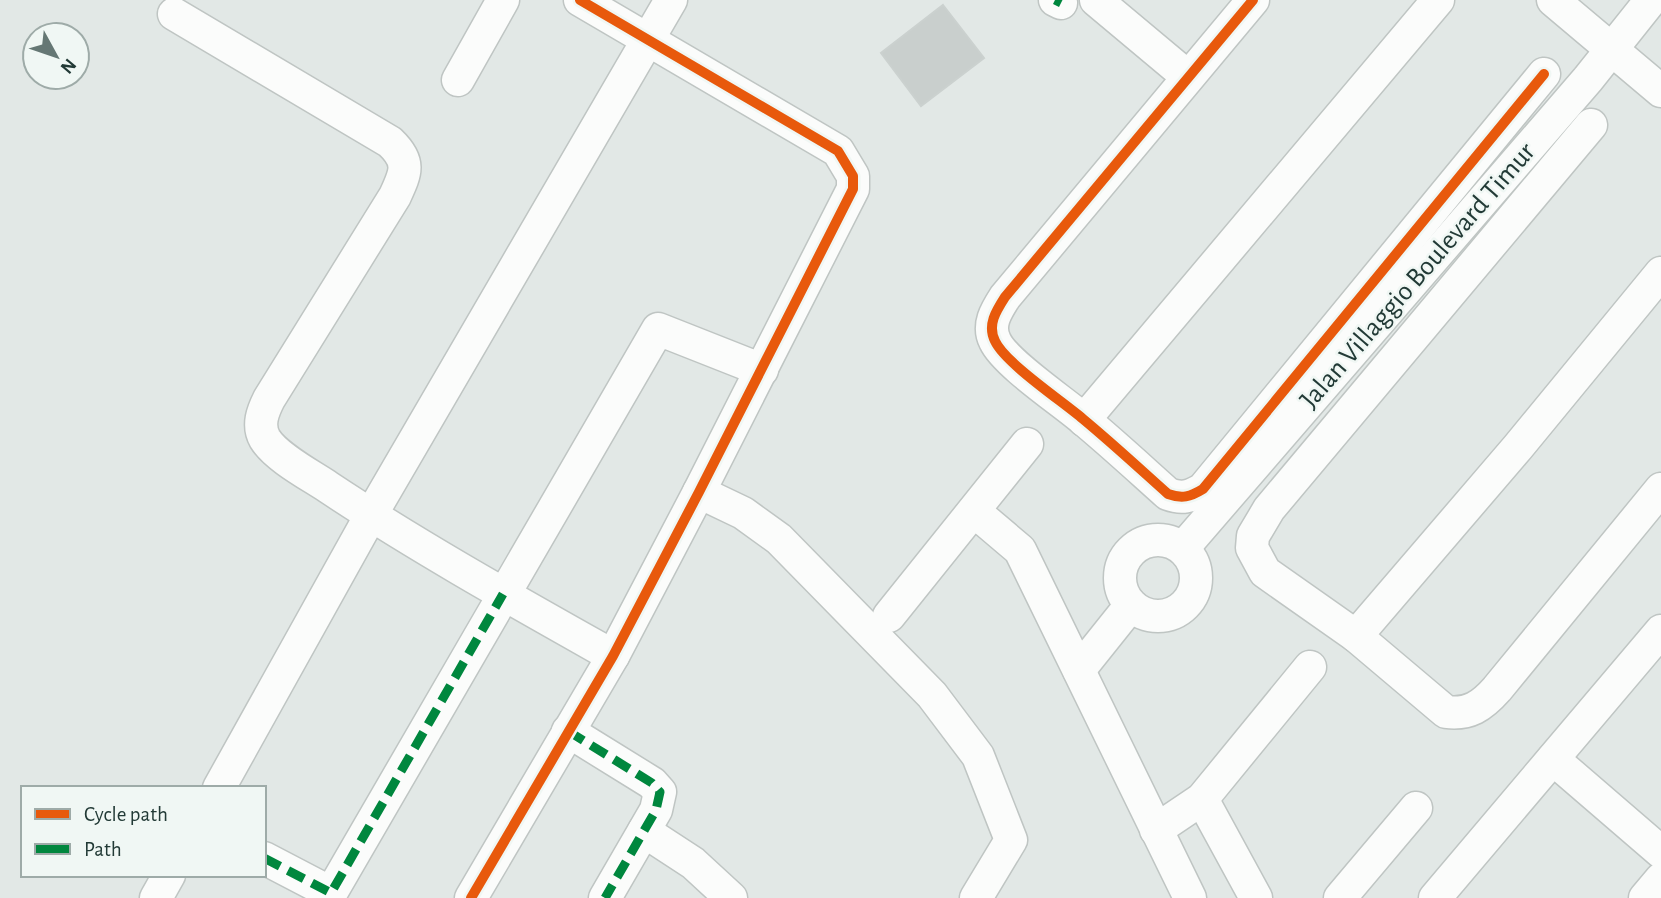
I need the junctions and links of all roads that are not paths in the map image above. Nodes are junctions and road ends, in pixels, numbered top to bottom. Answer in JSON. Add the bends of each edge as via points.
{"nodes":[{"id":1,"x":503,"y":0,"type":"edge"},
{"id":2,"x":580,"y":0,"type":"edge"},
{"id":3,"x":671,"y":0,"type":"edge"},
{"id":4,"x":1096,"y":0,"type":"edge"},
{"id":5,"x":1253,"y":0,"type":"edge"},
{"id":6,"x":1438,"y":0,"type":"edge"},
{"id":7,"x":1553,"y":0,"type":"edge"},
{"id":8,"x":1651,"y":0,"type":"edge"},
{"id":9,"x":174,"y":14,"type":"dead end"},
{"id":10,"x":648,"y":40,"type":"junction"},
{"id":11,"x":1611,"y":49,"type":"junction"},
{"id":12,"x":1544,"y":74,"type":"dead end"},
{"id":13,"x":1188,"y":76,"type":"junction"},
{"id":14,"x":458,"y":80,"type":"dead end"},
{"id":15,"x":1661,"y":91,"type":"edge"},
{"id":16,"x":1591,"y":125,"type":"dead end"},
{"id":17,"x":1661,"y":273,"type":"edge"},
{"id":18,"x":762,"y":370,"type":"junction"},
{"id":19,"x":1084,"y":420,"type":"junction"},
{"id":20,"x":1027,"y":444,"type":"dead end"},
{"id":21,"x":1661,"y":489,"type":"edge"},
{"id":22,"x":699,"y":492,"type":"junction"},
{"id":23,"x":974,"y":511,"type":"junction"},
{"id":24,"x":371,"y":515,"type":"junction"},
{"id":25,"x":1183,"y":548,"type":"junction"},
{"id":26,"x":503,"y":594,"type":"junction"},
{"id":27,"x":1131,"y":605,"type":"junction"},
{"id":28,"x":889,"y":616,"type":"dead end"},
{"id":29,"x":1661,"y":631,"type":"edge"},
{"id":30,"x":1356,"y":636,"type":"junction"},
{"id":31,"x":613,"y":656,"type":"junction"},
{"id":32,"x":1310,"y":667,"type":"dead end"},
{"id":33,"x":1079,"y":670,"type":"junction"},
{"id":34,"x":568,"y":731,"type":"junction"},
{"id":35,"x":1553,"y":760,"type":"junction"},
{"id":36,"x":220,"y":786,"type":"edge"},
{"id":37,"x":1202,"y":799,"type":"junction"},
{"id":38,"x":1416,"y":807,"type":"dead end"},
{"id":39,"x":1156,"y":830,"type":"junction"},
{"id":40,"x":644,"y":831,"type":"junction"},
{"id":41,"x":1661,"y":852,"type":"edge"},
{"id":42,"x":266,"y":859,"type":"edge"},
{"id":43,"x":168,"y":877,"type":"edge"},
{"id":44,"x":1661,"y":879,"type":"edge"},
{"id":45,"x":335,"y":895,"type":"edge"},
{"id":46,"x":156,"y":898,"type":"edge"},
{"id":47,"x":471,"y":898,"type":"edge"},
{"id":48,"x":605,"y":898,"type":"edge"},
{"id":49,"x":731,"y":898,"type":"edge"},
{"id":50,"x":976,"y":898,"type":"edge"},
{"id":51,"x":1190,"y":898,"type":"edge"},
{"id":52,"x":1256,"y":898,"type":"edge"},
{"id":53,"x":1339,"y":898,"type":"edge"},
{"id":54,"x":1436,"y":898,"type":"edge"},
{"id":55,"x":1645,"y":898,"type":"edge"}],
"edges":[{"from":1,"to":14,"type":"street"},
{"from":2,"to":10,"type":"street"},
{"from":3,"to":10,"type":"street"},
{"from":4,"to":13,"type":"street"},
{"from":5,"to":13,"type":"street"},
{"from":6,"to":19,"type":"street"},
{"from":7,"to":11,"type":"street"},
{"from":8,"to":11,"type":"street","name":"Jalan Villaggio Boulevard Timur"},
{"from":9,"to":24,"type":"street","via":[[374,132],[396,147],[405,161],[395,196],[262,414],[264,438]]},
{"from":10,"to":18,"type":"street","via":[[838,151],[853,176],[850,198]]},
{"from":10,"to":24,"type":"street"},
{"from":11,"to":15,"type":"street"},
{"from":11,"to":25,"type":"street","name":"Jalan Villaggio Boulevard Timur"},
{"from":12,"to":19,"type":"street","via":[[1203,489],[1185,498],[1168,494]]},
{"from":13,"to":19,"type":"street","via":[[994,314],[994,341],[1004,355]]},
{"from":16,"to":30,"type":"street","via":[[1256,529],[1252,548],[1265,572]]},
{"from":17,"to":30,"type":"street"},
{"from":18,"to":22,"type":"street"},
{"from":18,"to":26,"type":"street","via":[[659,329]]},
{"from":20,"to":23,"type":"street"},
{"from":21,"to":30,"type":"street","via":[[1497,689],[1475,709],[1446,712]]},
{"from":22,"to":31,"type":"street"},
{"from":22,"to":50,"type":"street","via":[[743,513],[779,539],[932,695],[978,757],[1011,840]]},
{"from":23,"to":28,"type":"street"},
{"from":23,"to":33,"type":"street","via":[[1020,550]]},
{"from":24,"to":26,"type":"street"},
{"from":24,"to":36,"type":"street"},
{"from":25,"to":27,"type":"street","via":[[1165,540],[1146,541],[1130,551],[1120,569],[1121,588]]},
{"from":25,"to":27,"type":"street","via":[[1193,562],[1196,579],[1191,596],[1179,609],[1163,616],[1146,614]]},
{"from":26,"to":31,"type":"street"},
{"from":26,"to":45,"type":"street"},
{"from":27,"to":33,"type":"street"},
{"from":29,"to":35,"type":"street"},
{"from":31,"to":34,"type":"street"},
{"from":32,"to":37,"type":"street"},
{"from":33,"to":39,"type":"street"},
{"from":34,"to":40,"type":"street","via":[[660,792]]},
{"from":34,"to":47,"type":"street"},
{"from":35,"to":41,"type":"street"},
{"from":35,"to":54,"type":"street"},
{"from":37,"to":39,"type":"street"},
{"from":37,"to":52,"type":"street"},
{"from":38,"to":53,"type":"street"},
{"from":39,"to":51,"type":"street"},
{"from":40,"to":48,"type":"street"},
{"from":40,"to":49,"type":"street","via":[[692,863]]},
{"from":42,"to":45,"type":"street"},
{"from":43,"to":46,"type":"street"},
{"from":44,"to":55,"type":"street"}]}
